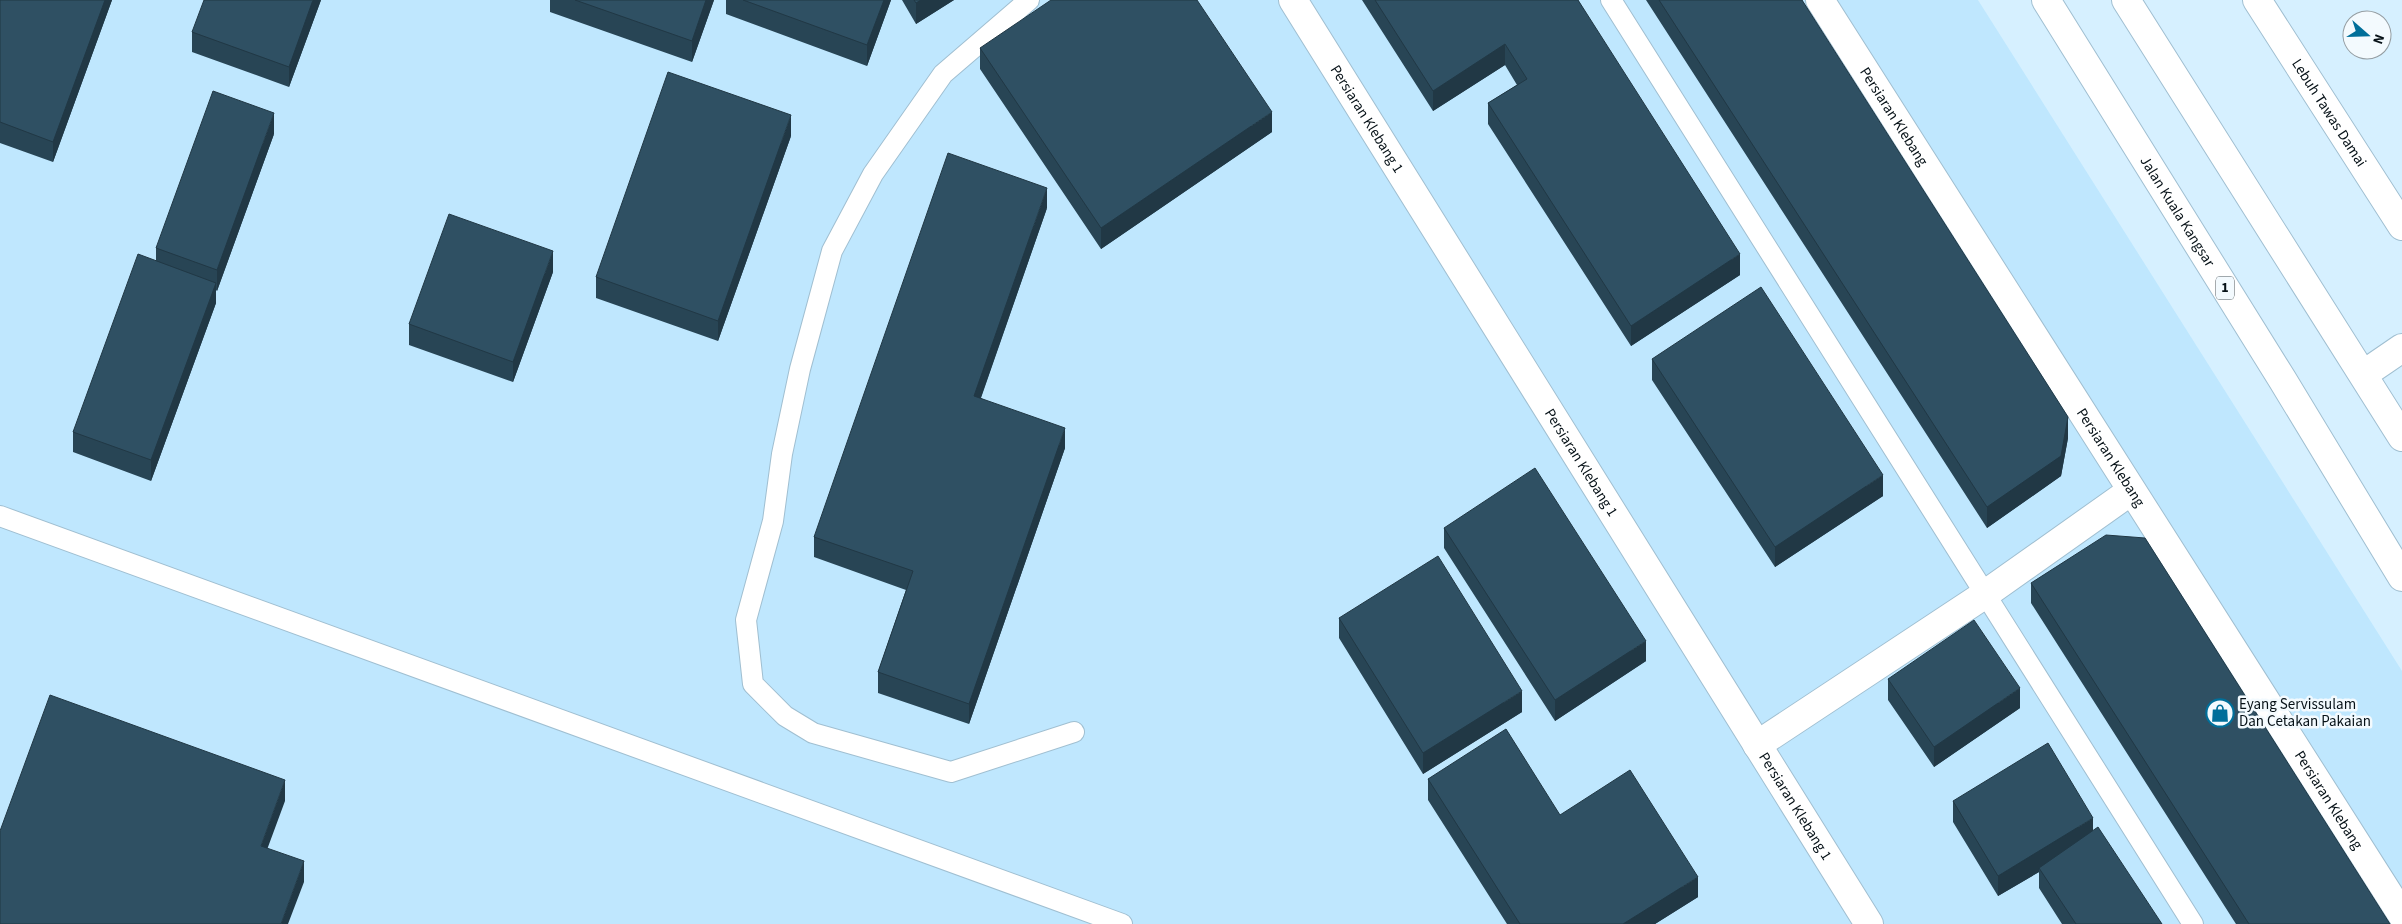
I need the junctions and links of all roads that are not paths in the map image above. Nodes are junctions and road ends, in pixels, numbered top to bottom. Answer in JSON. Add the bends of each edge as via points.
{"nodes":[{"id":1,"x":1030,"y":0,"type":"edge"},
{"id":2,"x":1293,"y":0,"type":"edge"},
{"id":3,"x":1611,"y":0,"type":"edge"},
{"id":4,"x":1820,"y":0,"type":"edge"},
{"id":5,"x":2046,"y":0,"type":"edge"},
{"id":6,"x":2126,"y":0,"type":"edge"},
{"id":7,"x":2257,"y":0,"type":"edge"},
{"id":8,"x":2402,"y":226,"type":"edge"},
{"id":9,"x":2402,"y":348,"type":"edge"},
{"id":10,"x":2364,"y":374,"type":"junction"},
{"id":11,"x":2402,"y":437,"type":"edge"},
{"id":12,"x":2131,"y":491,"type":"junction"},
{"id":13,"x":0,"y":516,"type":"edge"},
{"id":14,"x":2402,"y":577,"type":"edge"},
{"id":15,"x":1984,"y":595,"type":"junction"},
{"id":16,"x":1074,"y":732,"type":"dead end"},
{"id":17,"x":1757,"y":745,"type":"junction"},
{"id":18,"x":2402,"y":915,"type":"edge"},
{"id":19,"x":1122,"y":924,"type":"edge"},
{"id":20,"x":1869,"y":924,"type":"edge"},
{"id":21,"x":2192,"y":924,"type":"edge"}],
"edges":[{"from":1,"to":16,"type":"lane","via":[[943,74],[873,174],[832,251],[800,369],[782,454],[773,521],[746,620],[753,684],[785,716],[813,732],[951,772]]},
{"from":2,"to":17,"type":"main road","name":"Persiaran Klebang 1"},
{"from":3,"to":15,"type":"lane"},
{"from":4,"to":12,"type":"main road","name":"Persiaran Klebang"},
{"from":5,"to":14,"type":"main road","name":"Jalan Kuala Kangsar","number":"1"},
{"from":6,"to":10,"type":"main road"},
{"from":7,"to":8,"type":"main road","name":"Lebuh Tawas Damai"},
{"from":9,"to":10,"type":"main road"},
{"from":10,"to":11,"type":"main road"},
{"from":12,"to":15,"type":"main road"},
{"from":12,"to":18,"type":"main road","name":"Persiaran Klebang"},
{"from":13,"to":19,"type":"lane"},
{"from":15,"to":17,"type":"main road"},
{"from":15,"to":21,"type":"lane"},
{"from":17,"to":20,"type":"main road","name":"Persiaran Klebang 1"}]}
